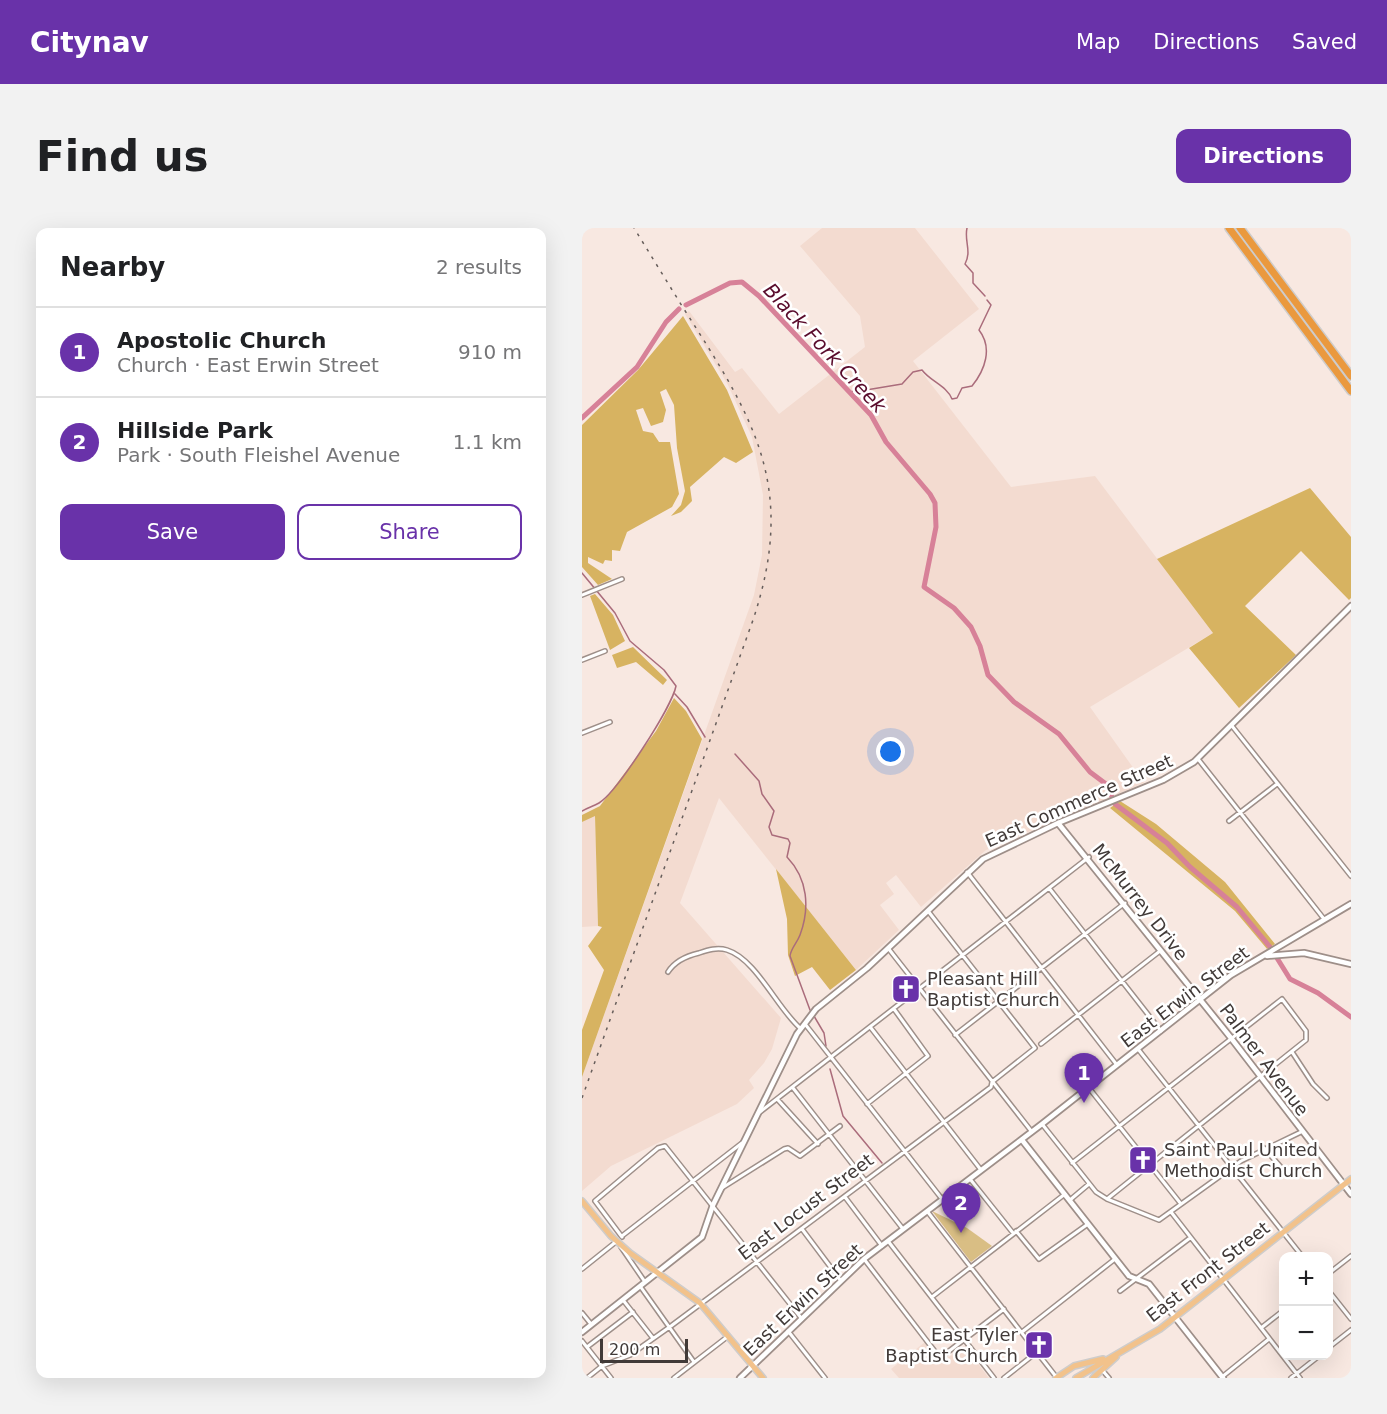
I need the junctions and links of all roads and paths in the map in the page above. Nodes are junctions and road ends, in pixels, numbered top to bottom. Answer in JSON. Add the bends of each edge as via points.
{"nodes":[{"id":1,"x":1229,"y":228,"type":"edge"},
{"id":2,"x":1240,"y":228,"type":"edge"},
{"id":3,"x":1253,"y":245,"type":"junction"},
{"id":4,"x":1246,"y":250,"type":"junction"},
{"id":5,"x":1320,"y":334,"type":"junction"},
{"id":6,"x":1312,"y":339,"type":"junction"},
{"id":7,"x":1351,"y":376,"type":"edge"},
{"id":8,"x":1351,"y":391,"type":"edge"},
{"id":9,"x":622,"y":579,"type":"dead end"},
{"id":10,"x":582,"y":596,"type":"edge"},
{"id":11,"x":1351,"y":606,"type":"edge"},
{"id":12,"x":605,"y":651,"type":"dead end"},
{"id":13,"x":582,"y":660,"type":"edge"},
{"id":14,"x":610,"y":722,"type":"dead end"},
{"id":15,"x":1232,"y":726,"type":"junction"},
{"id":16,"x":582,"y":733,"type":"edge"},
{"id":17,"x":1198,"y":759,"type":"junction"},
{"id":18,"x":1277,"y":783,"type":"junction"},
{"id":19,"x":1240,"y":812,"type":"junction"},
{"id":20,"x":1229,"y":821,"type":"dead end"},
{"id":21,"x":1058,"y":822,"type":"junction"},
{"id":22,"x":1089,"y":857,"type":"junction"},
{"id":23,"x":967,"y":872,"type":"junction"},
{"id":24,"x":1351,"y":876,"type":"edge"},
{"id":25,"x":1048,"y":887,"type":"junction"},
{"id":26,"x":1125,"y":903,"type":"junction"},
{"id":27,"x":1351,"y":904,"type":"edge"},
{"id":28,"x":927,"y":910,"type":"junction"},
{"id":29,"x":1324,"y":919,"type":"junction"},
{"id":30,"x":1005,"y":921,"type":"junction"},
{"id":31,"x":1085,"y":934,"type":"junction"},
{"id":32,"x":1287,"y":942,"type":"junction"},
{"id":33,"x":888,"y":948,"type":"junction"},
{"id":34,"x":1160,"y":951,"type":"junction"},
{"id":35,"x":1291,"y":952,"type":"junction"},
{"id":36,"x":963,"y":954,"type":"junction"},
{"id":37,"x":1259,"y":958,"type":"junction"},
{"id":38,"x":1351,"y":964,"type":"edge"},
{"id":39,"x":1042,"y":968,"type":"junction"},
{"id":40,"x":668,"y":972,"type":"dead end"},
{"id":41,"x":1122,"y":981,"type":"junction"},
{"id":42,"x":920,"y":989,"type":"junction"},
{"id":43,"x":1200,"y":999,"type":"junction"},
{"id":44,"x":999,"y":1001,"type":"junction"},
{"id":45,"x":894,"y":1010,"type":"junction"},
{"id":46,"x":1079,"y":1015,"type":"junction"},
{"id":47,"x":802,"y":1025,"type":"junction"},
{"id":48,"x":871,"y":1028,"type":"junction"},
{"id":49,"x":1161,"y":1031,"type":"junction"},
{"id":50,"x":955,"y":1035,"type":"junction"},
{"id":51,"x":1231,"y":1038,"type":"junction"},
{"id":52,"x":1041,"y":1044,"type":"dead end"},
{"id":53,"x":1138,"y":1049,"type":"junction"},
{"id":54,"x":1292,"y":1052,"type":"junction"},
{"id":55,"x":832,"y":1058,"type":"junction"},
{"id":56,"x":1118,"y":1065,"type":"junction"},
{"id":57,"x":907,"y":1073,"type":"junction"},
{"id":58,"x":1261,"y":1077,"type":"junction"},
{"id":59,"x":992,"y":1082,"type":"junction"},
{"id":60,"x":1169,"y":1087,"type":"junction"},
{"id":61,"x":793,"y":1088,"type":"junction"},
{"id":62,"x":1089,"y":1088,"type":"junction"},
{"id":63,"x":1327,"y":1098,"type":"dead end"},
{"id":64,"x":778,"y":1100,"type":"junction"},
{"id":65,"x":867,"y":1104,"type":"junction"},
{"id":66,"x":758,"y":1113,"type":"junction"},
{"id":67,"x":943,"y":1121,"type":"junction"},
{"id":68,"x":1042,"y":1124,"type":"junction"},
{"id":69,"x":1199,"y":1125,"type":"junction"},
{"id":70,"x":840,"y":1126,"type":"dead end"},
{"id":71,"x":1119,"y":1126,"type":"junction"},
{"id":72,"x":1032,"y":1132,"type":"junction"},
{"id":73,"x":1302,"y":1132,"type":"junction"},
{"id":74,"x":830,"y":1135,"type":"junction"},
{"id":75,"x":1022,"y":1140,"type":"junction"},
{"id":76,"x":744,"y":1143,"type":"junction"},
{"id":77,"x":818,"y":1144,"type":"junction"},
{"id":78,"x":1264,"y":1148,"type":"junction"},
{"id":79,"x":904,"y":1150,"type":"junction"},
{"id":80,"x":1072,"y":1163,"type":"junction"},
{"id":81,"x":1149,"y":1164,"type":"junction"},
{"id":82,"x":1232,"y":1167,"type":"junction"},
{"id":83,"x":981,"y":1170,"type":"junction"},
{"id":84,"x":1287,"y":1174,"type":"dead end"},
{"id":85,"x":970,"y":1179,"type":"junction"},
{"id":86,"x":1351,"y":1179,"type":"edge"},
{"id":87,"x":692,"y":1180,"type":"junction"},
{"id":88,"x":866,"y":1181,"type":"junction"},
{"id":89,"x":1089,"y":1184,"type":"junction"},
{"id":90,"x":1344,"y":1185,"type":"junction"},
{"id":91,"x":722,"y":1188,"type":"junction"},
{"id":92,"x":1065,"y":1194,"type":"junction"},
{"id":93,"x":1351,"y":1194,"type":"edge"},
{"id":94,"x":845,"y":1196,"type":"junction"},
{"id":95,"x":942,"y":1199,"type":"junction"},
{"id":96,"x":1107,"y":1199,"type":"junction"},
{"id":97,"x":1070,"y":1200,"type":"junction"},
{"id":98,"x":582,"y":1201,"type":"edge"},
{"id":99,"x":1181,"y":1204,"type":"junction"},
{"id":100,"x":713,"y":1205,"type":"junction"},
{"id":101,"x":927,"y":1211,"type":"junction"},
{"id":102,"x":1171,"y":1212,"type":"junction"},
{"id":103,"x":1088,"y":1224,"type":"junction"},
{"id":104,"x":802,"y":1229,"type":"junction"},
{"id":105,"x":903,"y":1229,"type":"junction"},
{"id":106,"x":1014,"y":1232,"type":"junction"},
{"id":107,"x":1284,"y":1233,"type":"junction"},
{"id":108,"x":622,"y":1237,"type":"junction"},
{"id":109,"x":1190,"y":1238,"type":"junction"},
{"id":110,"x":888,"y":1241,"type":"junction"},
{"id":111,"x":618,"y":1243,"type":"junction"},
{"id":112,"x":882,"y":1246,"type":"junction"},
{"id":113,"x":1298,"y":1252,"type":"edge"},
{"id":114,"x":1351,"y":1256,"type":"edge"},
{"id":115,"x":864,"y":1259,"type":"junction"},
{"id":116,"x":1115,"y":1259,"type":"junction"},
{"id":117,"x":757,"y":1262,"type":"junction"},
{"id":118,"x":970,"y":1267,"type":"junction"},
{"id":119,"x":582,"y":1269,"type":"edge"},
{"id":120,"x":1333,"y":1271,"type":"edge"},
{"id":121,"x":657,"y":1272,"type":"junction"},
{"id":122,"x":1135,"y":1279,"type":"junction"},
{"id":123,"x":1223,"y":1280,"type":"junction"},
{"id":124,"x":841,"y":1281,"type":"junction"},
{"id":125,"x":645,"y":1282,"type":"junction"},
{"id":126,"x":640,"y":1286,"type":"junction"},
{"id":127,"x":1120,"y":1290,"type":"dead end"},
{"id":128,"x":1333,"y":1295,"type":"edge"},
{"id":129,"x":932,"y":1297,"type":"junction"},
{"id":130,"x":623,"y":1299,"type":"junction"},
{"id":131,"x":700,"y":1303,"type":"junction"},
{"id":132,"x":1004,"y":1309,"type":"junction"},
{"id":133,"x":633,"y":1312,"type":"junction"},
{"id":134,"x":582,"y":1313,"type":"edge"},
{"id":135,"x":1279,"y":1314,"type":"edge"},
{"id":136,"x":1176,"y":1317,"type":"junction"},
{"id":137,"x":802,"y":1319,"type":"junction"},
{"id":138,"x":1351,"y":1319,"type":"edge"},
{"id":139,"x":591,"y":1324,"type":"junction"},
{"id":140,"x":668,"y":1328,"type":"junction"},
{"id":141,"x":1261,"y":1328,"type":"junction"},
{"id":142,"x":1351,"y":1330,"type":"edge"},
{"id":143,"x":789,"y":1331,"type":"junction"},
{"id":144,"x":582,"y":1332,"type":"edge"},
{"id":145,"x":1022,"y":1332,"type":"junction"},
{"id":146,"x":729,"y":1335,"type":"junction"},
{"id":147,"x":652,"y":1337,"type":"junction"},
{"id":148,"x":1269,"y":1339,"type":"junction"},
{"id":149,"x":965,"y":1340,"type":"junction"},
{"id":150,"x":582,"y":1341,"type":"edge"},
{"id":151,"x":1333,"y":1345,"type":"edge"},
{"id":152,"x":587,"y":1347,"type":"junction"},
{"id":153,"x":1128,"y":1349,"type":"junction"},
{"id":154,"x":1037,"y":1352,"type":"junction"},
{"id":155,"x":1107,"y":1358,"type":"junction"},
{"id":156,"x":1314,"y":1360,"type":"edge"},
{"id":157,"x":694,"y":1362,"type":"junction"},
{"id":158,"x":753,"y":1365,"type":"junction"},
{"id":159,"x":602,"y":1366,"type":"junction"},
{"id":160,"x":1102,"y":1369,"type":"junction"},
{"id":161,"x":1297,"y":1374,"type":"junction"},
{"id":162,"x":587,"y":1378,"type":"edge"},
{"id":163,"x":611,"y":1378,"type":"edge"},
{"id":164,"x":674,"y":1378,"type":"edge"},
{"id":165,"x":740,"y":1378,"type":"edge"},
{"id":166,"x":763,"y":1378,"type":"edge"},
{"id":167,"x":825,"y":1378,"type":"edge"},
{"id":168,"x":994,"y":1378,"type":"edge"},
{"id":169,"x":1004,"y":1378,"type":"edge"},
{"id":170,"x":1057,"y":1378,"type":"edge"},
{"id":171,"x":1076,"y":1378,"type":"edge"},
{"id":172,"x":1093,"y":1378,"type":"edge"},
{"id":173,"x":1110,"y":1378,"type":"edge"},
{"id":174,"x":1222,"y":1378,"type":"edge"},
{"id":175,"x":1291,"y":1378,"type":"edge"},
{"id":176,"x":1300,"y":1378,"type":"edge"}],
"edges":[{"from":1,"to":4,"type":"highway"},
{"from":2,"to":3,"type":"highway"},
{"from":3,"to":4,"type":"highway"},
{"from":3,"to":5,"type":"highway"},
{"from":4,"to":6,"type":"highway"},
{"from":5,"to":6,"type":"highway"},
{"from":5,"to":7,"type":"highway"},
{"from":6,"to":8,"type":"highway"},
{"from":9,"to":10,"type":"street"},
{"from":11,"to":15,"type":"street","name":"East Commerce Street"},
{"from":12,"to":13,"type":"street"},
{"from":14,"to":16,"type":"street"},
{"from":15,"to":17,"type":"street","name":"East Commerce Street"},
{"from":15,"to":18,"type":"street"},
{"from":17,"to":19,"type":"street"},
{"from":17,"to":21,"type":"street","name":"East Commerce Street","via":[[1163,780]]},
{"from":18,"to":19,"type":"street"},
{"from":18,"to":24,"type":"street"},
{"from":19,"to":20,"type":"street"},
{"from":19,"to":29,"type":"street"},
{"from":21,"to":22,"type":"street","name":"McMurrey Drive"},
{"from":21,"to":23,"type":"street","name":"East Commerce Street","via":[[988,855]]},
{"from":22,"to":25,"type":"street"},
{"from":22,"to":26,"type":"street","name":"McMurrey Drive"},
{"from":23,"to":28,"type":"street","name":"East Commerce Street"},
{"from":23,"to":30,"type":"street"},
{"from":25,"to":30,"type":"street"},
{"from":25,"to":31,"type":"street"},
{"from":26,"to":31,"type":"street"},
{"from":26,"to":34,"type":"street","name":"McMurrey Drive"},
{"from":27,"to":29,"type":"street","name":"East Erwin Street"},
{"from":28,"to":33,"type":"street","name":"East Commerce Street"},
{"from":28,"to":36,"type":"street"},
{"from":29,"to":32,"type":"street","name":"East Erwin Street"},
{"from":30,"to":36,"type":"street"},
{"from":30,"to":39,"type":"street"},
{"from":31,"to":39,"type":"street"},
{"from":31,"to":41,"type":"street"},
{"from":32,"to":35,"type":"street"},
{"from":32,"to":37,"type":"street","name":"East Erwin Street"},
{"from":33,"to":42,"type":"street"},
{"from":33,"to":47,"type":"street","name":"East Commerce Street"},
{"from":34,"to":41,"type":"street"},
{"from":34,"to":43,"type":"street","name":"McMurrey Drive"},
{"from":35,"to":37,"type":"street"},
{"from":35,"to":38,"type":"street"},
{"from":36,"to":42,"type":"street"},
{"from":36,"to":44,"type":"street"},
{"from":37,"to":43,"type":"street","name":"East Erwin Street"},
{"from":39,"to":44,"type":"street"},
{"from":39,"to":46,"type":"street"},
{"from":40,"to":47,"type":"street","via":[[693,954],[716,949],[729,951],[755,973]]},
{"from":41,"to":46,"type":"street"},
{"from":41,"to":49,"type":"street"},
{"from":42,"to":45,"type":"street"},
{"from":42,"to":50,"type":"street"},
{"from":43,"to":49,"type":"street","name":"East Erwin Street"},
{"from":43,"to":51,"type":"street","name":"Palmer Avenue"},
{"from":44,"to":50,"type":"street"},
{"from":44,"to":59,"type":"street","name":"East Locust Street","via":[[1035,1048]]},
{"from":45,"to":48,"type":"street"},
{"from":45,"to":57,"type":"street","via":[[928,1056]]},
{"from":46,"to":52,"type":"street"},
{"from":46,"to":56,"type":"street"},
{"from":47,"to":55,"type":"street"},
{"from":47,"to":66,"type":"street","name":"East Commerce Street"},
{"from":48,"to":55,"type":"street"},
{"from":48,"to":57,"type":"street"},
{"from":49,"to":53,"type":"street","name":"East Erwin Street"},
{"from":50,"to":59,"type":"street"},
{"from":51,"to":54,"type":"street","via":[[1282,999],[1304,1026],[1307,1038]]},
{"from":51,"to":58,"type":"street","name":"Palmer Avenue"},
{"from":51,"to":60,"type":"street"},
{"from":53,"to":56,"type":"street","name":"East Erwin Street"},
{"from":53,"to":60,"type":"street"},
{"from":54,"to":58,"type":"street"},
{"from":54,"to":63,"type":"street"},
{"from":55,"to":61,"type":"street"},
{"from":55,"to":65,"type":"street"},
{"from":56,"to":62,"type":"street","name":"East Erwin Street"},
{"from":57,"to":65,"type":"street"},
{"from":57,"to":67,"type":"street"},
{"from":58,"to":69,"type":"street"},
{"from":58,"to":73,"type":"street","name":"Palmer Avenue"},
{"from":59,"to":67,"type":"street","name":"East Locust Street","via":[[991,1087]]},
{"from":59,"to":72,"type":"street"},
{"from":60,"to":69,"type":"street"},
{"from":60,"to":71,"type":"street"},
{"from":61,"to":64,"type":"street"},
{"from":61,"to":74,"type":"street"},
{"from":62,"to":68,"type":"street","name":"East Erwin Street"},
{"from":62,"to":71,"type":"street"},
{"from":64,"to":66,"type":"street"},
{"from":64,"to":77,"type":"street"},
{"from":65,"to":79,"type":"street"},
{"from":66,"to":76,"type":"street","name":"East Commerce Street"},
{"from":67,"to":79,"type":"street","name":"East Locust Street"},
{"from":67,"to":83,"type":"street"},
{"from":68,"to":72,"type":"street","name":"East Erwin Street"},
{"from":68,"to":80,"type":"street"},
{"from":69,"to":81,"type":"street"},
{"from":69,"to":82,"type":"street"},
{"from":70,"to":74,"type":"street"},
{"from":71,"to":80,"type":"street"},
{"from":71,"to":81,"type":"street"},
{"from":72,"to":75,"type":"street","name":"East Erwin Street"},
{"from":73,"to":78,"type":"street"},
{"from":73,"to":90,"type":"street","name":"Palmer Avenue"},
{"from":74,"to":77,"type":"street"},
{"from":74,"to":88,"type":"street"},
{"from":75,"to":83,"type":"street","name":"East Erwin Street"},
{"from":75,"to":92,"type":"street"},
{"from":76,"to":87,"type":"street"},
{"from":76,"to":91,"type":"street","name":"East Commerce Street"},
{"from":77,"to":91,"type":"street","via":[[800,1156],[784,1149]]},
{"from":78,"to":82,"type":"street"},
{"from":78,"to":84,"type":"street"},
{"from":79,"to":88,"type":"street","name":"East Locust Street"},
{"from":79,"to":95,"type":"street"},
{"from":80,"to":89,"type":"street"},
{"from":81,"to":96,"type":"street"},
{"from":81,"to":99,"type":"street"},
{"from":82,"to":99,"type":"street"},
{"from":82,"to":107,"type":"street"},
{"from":83,"to":85,"type":"street","name":"East Erwin Street"},
{"from":85,"to":95,"type":"street","name":"East Erwin Street"},
{"from":85,"to":106,"type":"street"},
{"from":86,"to":90,"type":"main road","name":"East Front Street"},
{"from":87,"to":100,"type":"street"},
{"from":87,"to":108,"type":"street"},
{"from":87,"to":108,"type":"street","via":[[664,1146],[594,1202]]},
{"from":88,"to":94,"type":"street","name":"East Locust Street"},
{"from":88,"to":105,"type":"street"},
{"from":89,"to":96,"type":"street"},
{"from":89,"to":97,"type":"street"},
{"from":90,"to":93,"type":"street","name":"Palmer Avenue"},
{"from":90,"to":107,"type":"main road","name":"East Front Street"},
{"from":91,"to":100,"type":"street","name":"East Commerce Street"},
{"from":92,"to":97,"type":"street"},
{"from":92,"to":106,"type":"street"},
{"from":94,"to":104,"type":"street","name":"East Locust Street"},
{"from":94,"to":112,"type":"street"},
{"from":95,"to":101,"type":"street","name":"East Erwin Street"},
{"from":96,"to":102,"type":"street","via":[[1159,1220]]},
{"from":97,"to":103,"type":"street"},
{"from":98,"to":111,"type":"main road"},
{"from":99,"to":102,"type":"street"},
{"from":100,"to":117,"type":"street"},
{"from":100,"to":121,"type":"street","name":"East Commerce Street","via":[[702,1237]]},
{"from":101,"to":105,"type":"street","name":"East Erwin Street"},
{"from":101,"to":118,"type":"street"},
{"from":102,"to":109,"type":"street"},
{"from":103,"to":106,"type":"street","via":[[1039,1259]]},
{"from":103,"to":116,"type":"street"},
{"from":104,"to":117,"type":"street","name":"East Locust Street"},
{"from":104,"to":124,"type":"street"},
{"from":105,"to":110,"type":"street","name":"East Erwin Street"},
{"from":106,"to":118,"type":"street"},
{"from":107,"to":113,"type":"street"},
{"from":107,"to":123,"type":"main road","name":"East Front Street"},
{"from":108,"to":111,"type":"street"},
{"from":109,"to":122,"type":"street"},
{"from":109,"to":123,"type":"street"},
{"from":110,"to":112,"type":"street","name":"East Erwin Street"},
{"from":110,"to":129,"type":"street"},
{"from":111,"to":119,"type":"street"},
{"from":111,"to":121,"type":"main road"},
{"from":111,"to":125,"type":"street"},
{"from":112,"to":115,"type":"street","name":"East Erwin Street"},
{"from":114,"to":120,"type":"street"},
{"from":115,"to":124,"type":"street","name":"East Erwin Street"},
{"from":115,"to":149,"type":"street","via":[[940,1358]]},
{"from":116,"to":122,"type":"street"},
{"from":116,"to":145,"type":"street"},
{"from":117,"to":131,"type":"street","name":"East Locust Street"},
{"from":117,"to":137,"type":"street"},
{"from":118,"to":129,"type":"street"},
{"from":118,"to":132,"type":"street"},
{"from":121,"to":125,"type":"street","name":"East Commerce Street"},
{"from":121,"to":131,"type":"main road"},
{"from":122,"to":127,"type":"street"},
{"from":122,"to":136,"type":"street","via":[[1149,1284]]},
{"from":123,"to":136,"type":"main road","name":"East Front Street"},
{"from":123,"to":141,"type":"street"},
{"from":124,"to":137,"type":"street","name":"East Erwin Street"},
{"from":125,"to":126,"type":"street","name":"East Commerce Street"},
{"from":126,"to":130,"type":"street","name":"East Commerce Street"},
{"from":126,"to":140,"type":"street"},
{"from":128,"to":138,"type":"street"},
{"from":129,"to":149,"type":"street"},
{"from":130,"to":133,"type":"street"},
{"from":130,"to":139,"type":"street","name":"East Commerce Street"},
{"from":131,"to":140,"type":"street","name":"East Locust Street"},
{"from":131,"to":146,"type":"main road"},
{"from":132,"to":145,"type":"street"},
{"from":132,"to":149,"type":"street"},
{"from":133,"to":147,"type":"street"},
{"from":133,"to":152,"type":"street"},
{"from":134,"to":139,"type":"street"},
{"from":135,"to":141,"type":"street"},
{"from":136,"to":153,"type":"main road","name":"East Front Street"},
{"from":136,"to":174,"type":"street"},
{"from":137,"to":143,"type":"street","name":"East Erwin Street"},
{"from":139,"to":144,"type":"street","name":"East Commerce Street"},
{"from":140,"to":147,"type":"street","name":"East Locust Street"},
{"from":140,"to":157,"type":"street"},
{"from":141,"to":148,"type":"street"},
{"from":142,"to":151,"type":"street"},
{"from":143,"to":158,"type":"street","name":"East Erwin Street"},
{"from":143,"to":167,"type":"street"},
{"from":145,"to":154,"type":"street"},
{"from":146,"to":157,"type":"street"},
{"from":146,"to":158,"type":"main road"},
{"from":147,"to":159,"type":"street","name":"East Locust Street","via":[[626,1356]]},
{"from":148,"to":161,"type":"street"},
{"from":148,"to":174,"type":"street"},
{"from":149,"to":168,"type":"street"},
{"from":150,"to":152,"type":"street"},
{"from":152,"to":159,"type":"street"},
{"from":153,"to":155,"type":"main road","name":"East Front Street"},
{"from":153,"to":160,"type":"main road"},
{"from":154,"to":169,"type":"street"},
{"from":154,"to":170,"type":"street"},
{"from":155,"to":170,"type":"main road","via":[[1074,1366]]},
{"from":155,"to":171,"type":"main road","name":"East Front Street"},
{"from":156,"to":161,"type":"street"},
{"from":157,"to":164,"type":"street"},
{"from":158,"to":165,"type":"street","name":"East Erwin Street"},
{"from":158,"to":166,"type":"main road"},
{"from":159,"to":162,"type":"street","name":"East Locust Street"},
{"from":159,"to":163,"type":"street"},
{"from":160,"to":172,"type":"main road"},
{"from":160,"to":173,"type":"street"},
{"from":161,"to":175,"type":"street"},
{"from":161,"to":176,"type":"street"}]}
